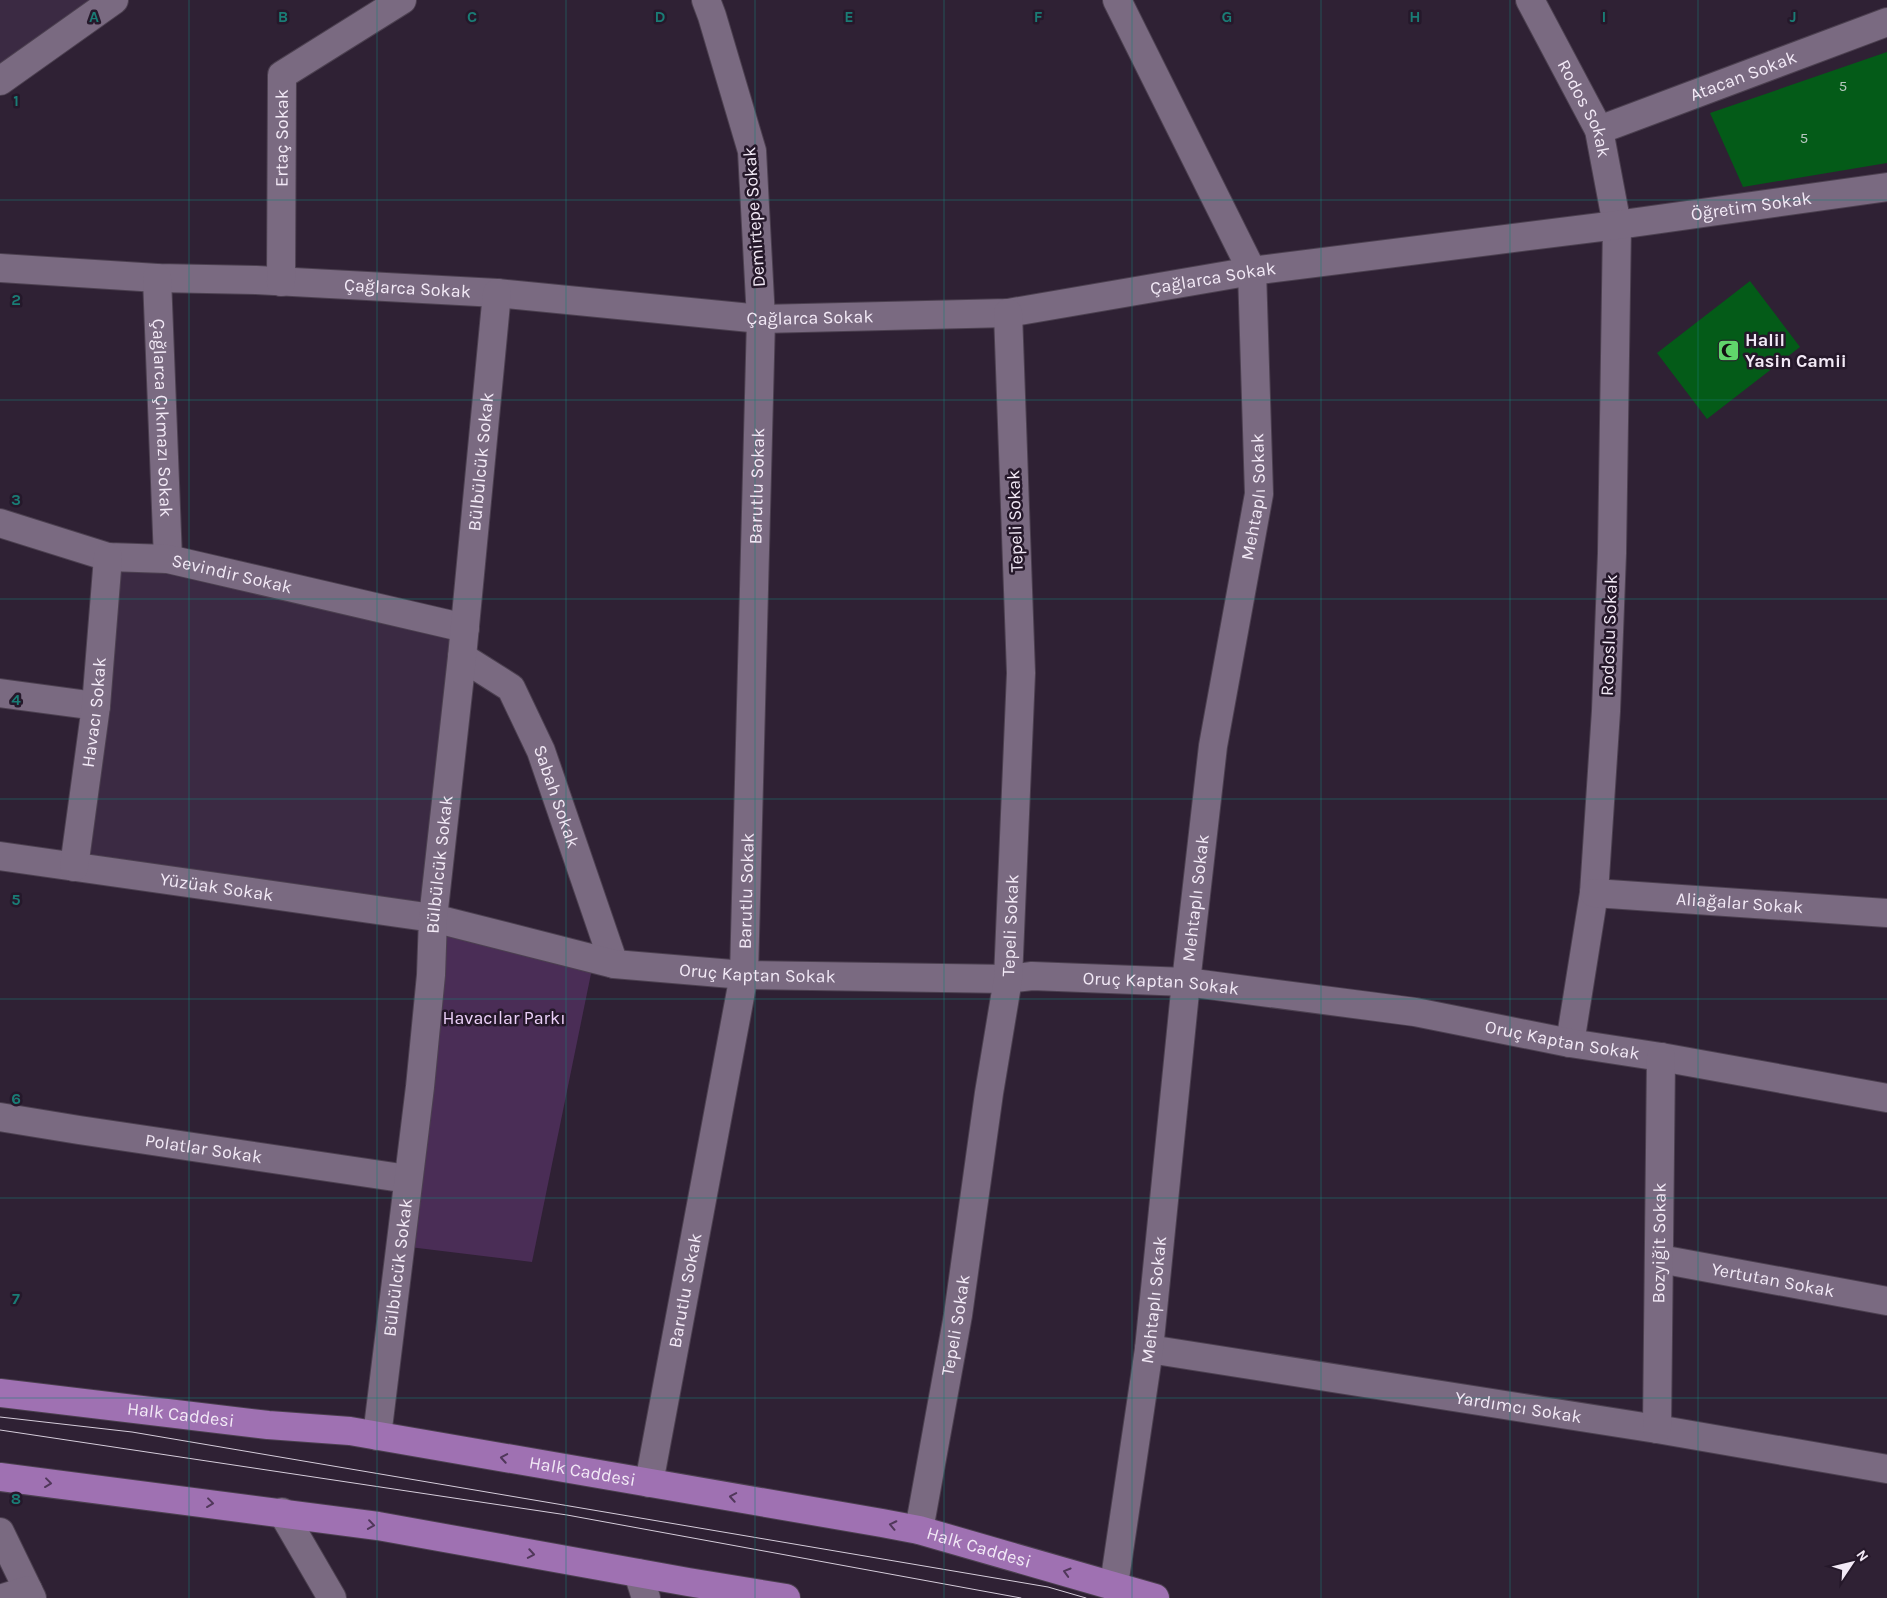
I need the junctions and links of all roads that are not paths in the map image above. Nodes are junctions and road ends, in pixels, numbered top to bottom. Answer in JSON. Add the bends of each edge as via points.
{"nodes":[{"id":1,"x":114,"y":0,"type":"edge"},
{"id":2,"x":402,"y":0,"type":"edge"},
{"id":3,"x":706,"y":0,"type":"edge"},
{"id":4,"x":1117,"y":0,"type":"edge"},
{"id":5,"x":1530,"y":0,"type":"edge"},
{"id":6,"x":1887,"y":22,"type":"edge"},
{"id":7,"x":0,"y":81,"type":"edge"},
{"id":8,"x":1599,"y":130,"type":"junction"},
{"id":9,"x":1887,"y":187,"type":"edge"},
{"id":10,"x":1616,"y":225,"type":"junction"},
{"id":11,"x":0,"y":268,"type":"edge"},
{"id":12,"x":1252,"y":271,"type":"junction"},
{"id":13,"x":157,"y":278,"type":"junction"},
{"id":14,"x":281,"y":282,"type":"junction"},
{"id":15,"x":497,"y":293,"type":"junction"},
{"id":16,"x":1008,"y":313,"type":"junction"},
{"id":17,"x":761,"y":319,"type":"junction"},
{"id":18,"x":0,"y":523,"type":"edge"},
{"id":19,"x":108,"y":557,"type":"junction"},
{"id":20,"x":168,"y":559,"type":"junction"},
{"id":21,"x":465,"y":628,"type":"junction"},
{"id":22,"x":462,"y":657,"type":"junction"},
{"id":23,"x":0,"y":693,"type":"edge"},
{"id":24,"x":96,"y":706,"type":"junction"},
{"id":25,"x":0,"y":856,"type":"edge"},
{"id":26,"x":74,"y":867,"type":"junction"},
{"id":27,"x":1594,"y":893,"type":"junction"},
{"id":28,"x":1887,"y":914,"type":"edge"},
{"id":29,"x":433,"y":918,"type":"junction"},
{"id":30,"x":614,"y":964,"type":"junction"},
{"id":31,"x":744,"y":975,"type":"junction"},
{"id":32,"x":1008,"y":979,"type":"junction"},
{"id":33,"x":1186,"y":982,"type":"junction"},
{"id":34,"x":1570,"y":1043,"type":"junction"},
{"id":35,"x":1661,"y":1057,"type":"junction"},
{"id":36,"x":1887,"y":1098,"type":"edge"},
{"id":37,"x":0,"y":1117,"type":"edge"},
{"id":38,"x":408,"y":1179,"type":"junction"},
{"id":39,"x":1660,"y":1259,"type":"junction"},
{"id":40,"x":1887,"y":1301,"type":"edge"},
{"id":41,"x":1149,"y":1349,"type":"junction"},
{"id":42,"x":0,"y":1393,"type":"edge"},
{"id":43,"x":1657,"y":1429,"type":"junction"},
{"id":44,"x":377,"y":1436,"type":"junction"},
{"id":45,"x":1887,"y":1469,"type":"edge"},
{"id":46,"x":0,"y":1477,"type":"edge"},
{"id":47,"x":649,"y":1483,"type":"junction"},
{"id":48,"x":282,"y":1512,"type":"junction"},
{"id":49,"x":919,"y":1530,"type":"junction"},
{"id":50,"x":0,"y":1532,"type":"edge"},
{"id":51,"x":1114,"y":1585,"type":"junction"},
{"id":52,"x":642,"y":1586,"type":"edge"},
{"id":53,"x":30,"y":1594,"type":"edge"},
{"id":54,"x":3,"y":1598,"type":"edge"},
{"id":55,"x":332,"y":1598,"type":"edge"},
{"id":56,"x":786,"y":1598,"type":"edge"},
{"id":57,"x":1155,"y":1598,"type":"edge"}],
"edges":[{"from":1,"to":7,"type":"street"},
{"from":2,"to":14,"type":"street","name":"Ertaç Sokak","via":[[282,75]]},
{"from":3,"to":17,"type":"street","name":"Demirtepe Sokak","via":[[752,151]]},
{"from":4,"to":12,"type":"street"},
{"from":5,"to":8,"type":"street","name":"Rodos Sokak"},
{"from":6,"to":8,"type":"street","name":"Atacan Sokak"},
{"from":8,"to":10,"type":"street","name":"Rodos Sokak"},
{"from":9,"to":10,"type":"street","name":"Öğretim Sokak"},
{"from":10,"to":12,"type":"street","name":"Çağlarca Sokak"},
{"from":10,"to":27,"type":"street","name":"Rodoslu Sokak","via":[[1612,553]]},
{"from":11,"to":13,"type":"street","name":"Çağlarca Sokak"},
{"from":12,"to":16,"type":"street","name":"Çağlarca Sokak"},
{"from":12,"to":33,"type":"street","name":"Mehtaplı Sokak","via":[[1259,494],[1214,746]]},
{"from":13,"to":14,"type":"street","name":"Çağlarca Sokak"},
{"from":13,"to":20,"type":"street","name":"Çağlarca Çıkmazı Sokak"},
{"from":14,"to":15,"type":"street","name":"Çağlarca Sokak"},
{"from":15,"to":17,"type":"street","name":"Çağlarca Sokak"},
{"from":15,"to":21,"type":"street","name":"Bülbülcük Sokak"},
{"from":16,"to":17,"type":"street","name":"Çağlarca Sokak"},
{"from":16,"to":32,"type":"street","name":"Tepeli Sokak","via":[[1021,673]]},
{"from":17,"to":31,"type":"street","name":"Barutlu Sokak"},
{"from":18,"to":19,"type":"street","name":"Sevindir Sokak"},
{"from":19,"to":20,"type":"street","name":"Sevindir Sokak"},
{"from":19,"to":24,"type":"street","name":"Havacı Sokak"},
{"from":20,"to":21,"type":"street","name":"Sevindir Sokak"},
{"from":21,"to":22,"type":"street","name":"Bülbülcük Sokak"},
{"from":22,"to":29,"type":"street","name":"Bülbülcük Sokak"},
{"from":22,"to":30,"type":"street","name":"Sabah Sokak","via":[[511,688],[542,751]]},
{"from":23,"to":24,"type":"street"},
{"from":24,"to":26,"type":"street","name":"Havacı Sokak"},
{"from":25,"to":26,"type":"street","name":"Yüzüak Sokak"},
{"from":26,"to":29,"type":"street","name":"Yüzüak Sokak"},
{"from":27,"to":28,"type":"street","name":"Aliağalar Sokak"},
{"from":27,"to":34,"type":"street","name":"Rodoslu Sokak"},
{"from":29,"to":30,"type":"street","name":"Oruç Kaptan Sokak"},
{"from":29,"to":38,"type":"street","name":"Bülbülcük Sokak","via":[[420,1087]]},
{"from":30,"to":31,"type":"street","name":"Oruç Kaptan Sokak"},
{"from":31,"to":32,"type":"street","name":"Oruç Kaptan Sokak"},
{"from":31,"to":47,"type":"street","name":"Barutlu Sokak"},
{"from":32,"to":33,"type":"street","name":"Oruç Kaptan Sokak","via":[[1032,976]]},
{"from":32,"to":49,"type":"street","name":"Tepeli Sokak","via":[[958,1315]]},
{"from":33,"to":34,"type":"street","name":"Oruç Kaptan Sokak","via":[[1415,1012]]},
{"from":33,"to":41,"type":"street","name":"Mehtaplı Sokak"},
{"from":34,"to":35,"type":"street","name":"Oruç Kaptan Sokak"},
{"from":35,"to":36,"type":"street","name":"Oruç Kaptan Sokak"},
{"from":35,"to":39,"type":"street","name":"Bozyiğit Sokak"},
{"from":37,"to":38,"type":"street","name":"Polatlar Sokak"},
{"from":38,"to":44,"type":"street","name":"Bülbülcük Sokak"},
{"from":39,"to":40,"type":"street","name":"Yertutan Sokak"},
{"from":39,"to":43,"type":"street","name":"Bozyiğit Sokak"},
{"from":41,"to":43,"type":"street","name":"Yardımcı Sokak"},
{"from":41,"to":51,"type":"street","name":"Mehtaplı Sokak"},
{"from":42,"to":44,"type":"main road","name":"Halk Caddesi"},
{"from":43,"to":45,"type":"street","name":"Yardımcı Sokak"},
{"from":47,"to":44,"type":"main road","name":"Halk Caddesi","one_way":true},
{"from":46,"to":48,"type":"main road","one_way":true},
{"from":49,"to":47,"type":"main road","name":"Halk Caddesi","one_way":true},
{"from":48,"to":52,"type":"main road","one_way":true,"via":[[378,1526]]},
{"from":48,"to":55,"type":"street"},
{"from":51,"to":49,"type":"main road","name":"Halk Caddesi","one_way":true},
{"from":50,"to":53,"type":"street"},
{"from":51,"to":57,"type":"main road","name":"Halk Caddesi"},
{"from":52,"to":56,"type":"main road"},
{"from":53,"to":54,"type":"street"}]}
